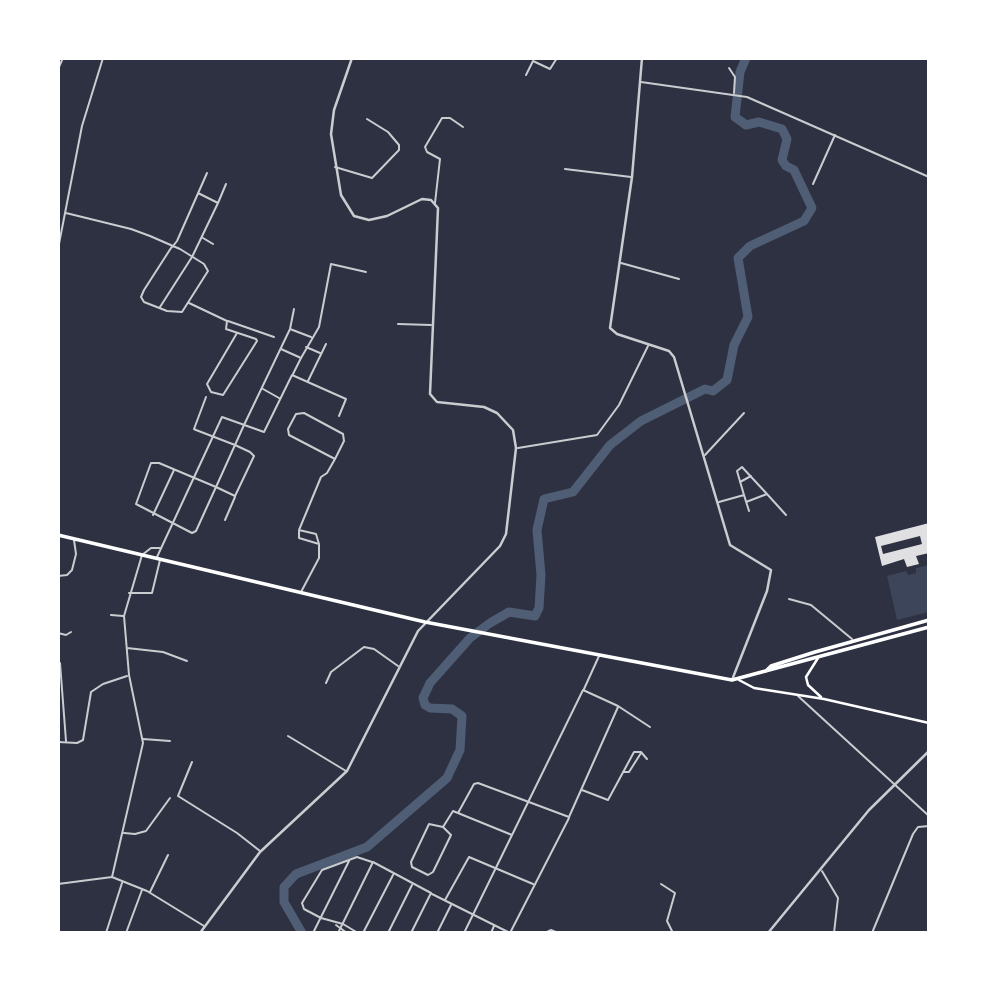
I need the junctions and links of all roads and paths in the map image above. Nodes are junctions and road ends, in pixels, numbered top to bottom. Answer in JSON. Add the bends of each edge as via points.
{"nodes":[{"id":1,"x":63,"y":58,"type":"edge"},
{"id":2,"x":103,"y":58,"type":"edge"},
{"id":3,"x":352,"y":58,"type":"edge"},
{"id":4,"x":557,"y":58,"type":"edge"},
{"id":5,"x":642,"y":58,"type":"edge"},
{"id":6,"x":729,"y":68,"type":"dead end"},
{"id":7,"x":58,"y":69,"type":"edge"},
{"id":8,"x":526,"y":75,"type":"dead end"},
{"id":9,"x":640,"y":82,"type":"junction"},
{"id":10,"x":734,"y":94,"type":"junction"},
{"id":11,"x":367,"y":119,"type":"dead end"},
{"id":12,"x":463,"y":127,"type":"dead end"},
{"id":13,"x":835,"y":134,"type":"junction"},
{"id":14,"x":335,"y":167,"type":"junction"},
{"id":15,"x":565,"y":169,"type":"dead end"},
{"id":16,"x":207,"y":173,"type":"dead end"},
{"id":17,"x":632,"y":177,"type":"junction"},
{"id":18,"x":929,"y":177,"type":"edge"},
{"id":19,"x":226,"y":184,"type":"dead end"},
{"id":20,"x":813,"y":184,"type":"dead end"},
{"id":21,"x":197,"y":192,"type":"junction"},
{"id":22,"x":218,"y":203,"type":"junction"},
{"id":23,"x":435,"y":203,"type":"junction"},
{"id":24,"x":66,"y":213,"type":"junction"},
{"id":25,"x":202,"y":237,"type":"junction"},
{"id":26,"x":213,"y":244,"type":"dead end"},
{"id":27,"x":173,"y":246,"type":"junction"},
{"id":28,"x":58,"y":249,"type":"edge"},
{"id":29,"x":192,"y":257,"type":"junction"},
{"id":30,"x":621,"y":263,"type":"junction"},
{"id":31,"x":366,"y":272,"type":"dead end"},
{"id":32,"x":680,"y":279,"type":"dead end"},
{"id":33,"x":188,"y":302,"type":"junction"},
{"id":34,"x":159,"y":308,"type":"junction"},
{"id":35,"x":294,"y":309,"type":"dead end"},
{"id":36,"x":226,"y":321,"type":"junction"},
{"id":37,"x":397,"y":324,"type":"dead end"},
{"id":38,"x":433,"y":325,"type":"junction"},
{"id":39,"x":290,"y":329,"type":"junction"},
{"id":40,"x":237,"y":333,"type":"junction"},
{"id":41,"x":274,"y":337,"type":"dead end"},
{"id":42,"x":311,"y":337,"type":"junction"},
{"id":43,"x":326,"y":344,"type":"dead end"},
{"id":44,"x":648,"y":345,"type":"junction"},
{"id":45,"x":306,"y":347,"type":"junction"},
{"id":46,"x":281,"y":349,"type":"junction"},
{"id":47,"x":321,"y":353,"type":"junction"},
{"id":48,"x":301,"y":358,"type":"junction"},
{"id":49,"x":292,"y":375,"type":"junction"},
{"id":50,"x":307,"y":382,"type":"junction"},
{"id":51,"x":262,"y":388,"type":"junction"},
{"id":52,"x":206,"y":397,"type":"dead end"},
{"id":53,"x":280,"y":399,"type":"junction"},
{"id":54,"x":744,"y":413,"type":"dead end"},
{"id":55,"x":338,"y":416,"type":"dead end"},
{"id":56,"x":244,"y":425,"type":"junction"},
{"id":57,"x":214,"y":437,"type":"junction"},
{"id":58,"x":235,"y":445,"type":"junction"},
{"id":59,"x":516,"y":448,"type":"junction"},
{"id":60,"x":705,"y":456,"type":"junction"},
{"id":61,"x":335,"y":459,"type":"junction"},
{"id":62,"x":174,"y":469,"type":"junction"},
{"id":63,"x":752,"y":475,"type":"junction"},
{"id":64,"x":195,"y":478,"type":"junction"},
{"id":65,"x":740,"y":482,"type":"junction"},
{"id":66,"x":216,"y":487,"type":"junction"},
{"id":67,"x":767,"y":494,"type":"junction"},
{"id":68,"x":744,"y":495,"type":"junction"},
{"id":69,"x":235,"y":496,"type":"junction"},
{"id":70,"x":718,"y":502,"type":"junction"},
{"id":71,"x":746,"y":502,"type":"junction"},
{"id":72,"x":749,"y":511,"type":"dead end"},
{"id":73,"x":153,"y":515,"type":"junction"},
{"id":74,"x":786,"y":515,"type":"dead end"},
{"id":75,"x":225,"y":520,"type":"dead end"},
{"id":76,"x":173,"y":525,"type":"junction"},
{"id":77,"x":299,"y":530,"type":"junction"},
{"id":78,"x":59,"y":535,"type":"edge"},
{"id":79,"x":74,"y":538,"type":"junction"},
{"id":80,"x":320,"y":544,"type":"junction"},
{"id":81,"x":162,"y":548,"type":"junction"},
{"id":82,"x":142,"y":555,"type":"junction"},
{"id":83,"x":159,"y":558,"type":"junction"},
{"id":84,"x":58,"y":576,"type":"edge"},
{"id":85,"x":301,"y":592,"type":"junction"},
{"id":86,"x":128,"y":593,"type":"junction"},
{"id":87,"x":789,"y":599,"type":"dead end"},
{"id":88,"x":111,"y":615,"type":"dead end"},
{"id":89,"x":124,"y":616,"type":"junction"},
{"id":90,"x":929,"y":620,"type":"edge"},
{"id":91,"x":425,"y":622,"type":"junction"},
{"id":92,"x":929,"y":627,"type":"edge"},
{"id":93,"x":896,"y":628,"type":"junction"},
{"id":94,"x":71,"y":632,"type":"dead end"},
{"id":95,"x":58,"y":633,"type":"edge"},
{"id":96,"x":898,"y":635,"type":"junction"},
{"id":97,"x":853,"y":640,"type":"junction"},
{"id":98,"x":126,"y":648,"type":"junction"},
{"id":99,"x":599,"y":656,"type":"junction"},
{"id":100,"x":818,"y":658,"type":"junction"},
{"id":101,"x":187,"y":661,"type":"dead end"},
{"id":102,"x":60,"y":663,"type":"dead end"},
{"id":103,"x":399,"y":667,"type":"junction"},
{"id":104,"x":766,"y":671,"type":"junction"},
{"id":105,"x":129,"y":675,"type":"junction"},
{"id":106,"x":732,"y":680,"type":"junction"},
{"id":107,"x":738,"y":680,"type":"junction"},
{"id":108,"x":326,"y":683,"type":"dead end"},
{"id":109,"x":583,"y":690,"type":"junction"},
{"id":110,"x":797,"y":695,"type":"junction"},
{"id":111,"x":824,"y":699,"type":"junction"},
{"id":112,"x":618,"y":706,"type":"junction"},
{"id":113,"x":929,"y":723,"type":"edge"},
{"id":114,"x":650,"y":727,"type":"dead end"},
{"id":115,"x":288,"y":736,"type":"dead end"},
{"id":116,"x":142,"y":739,"type":"junction"},
{"id":117,"x":170,"y":741,"type":"dead end"},
{"id":118,"x":58,"y":742,"type":"edge"},
{"id":119,"x":65,"y":742,"type":"junction"},
{"id":120,"x":929,"y":751,"type":"edge"},
{"id":121,"x":641,"y":752,"type":"junction"},
{"id":122,"x":647,"y":759,"type":"dead end"},
{"id":123,"x":192,"y":762,"type":"dead end"},
{"id":124,"x":347,"y":771,"type":"junction"},
{"id":125,"x":622,"y":772,"type":"junction"},
{"id":126,"x":893,"y":784,"type":"junction"},
{"id":127,"x":581,"y":790,"type":"junction"},
{"id":128,"x":170,"y":798,"type":"dead end"},
{"id":129,"x":531,"y":802,"type":"junction"},
{"id":130,"x":458,"y":813,"type":"junction"},
{"id":131,"x":929,"y":816,"type":"edge"},
{"id":132,"x":569,"y":817,"type":"junction"},
{"id":133,"x":929,"y":825,"type":"edge"},
{"id":134,"x":443,"y":827,"type":"junction"},
{"id":135,"x":123,"y":832,"type":"junction"},
{"id":136,"x":513,"y":836,"type":"junction"},
{"id":137,"x":260,"y":852,"type":"junction"},
{"id":138,"x":169,"y":855,"type":"dead end"},
{"id":139,"x":349,"y":860,"type":"junction"},
{"id":140,"x":373,"y":862,"type":"junction"},
{"id":141,"x":497,"y":869,"type":"junction"},
{"id":142,"x":821,"y":870,"type":"junction"},
{"id":143,"x":393,"y":874,"type":"junction"},
{"id":144,"x":112,"y":877,"type":"junction"},
{"id":145,"x":122,"y":881,"type":"junction"},
{"id":146,"x":58,"y":884,"type":"edge"},
{"id":147,"x":412,"y":884,"type":"junction"},
{"id":148,"x":661,"y":884,"type":"dead end"},
{"id":149,"x":534,"y":885,"type":"junction"},
{"id":150,"x":142,"y":889,"type":"junction"},
{"id":151,"x":150,"y":893,"type":"junction"},
{"id":152,"x":431,"y":894,"type":"junction"},
{"id":153,"x":445,"y":901,"type":"junction"},
{"id":154,"x":452,"y":904,"type":"junction"},
{"id":155,"x":474,"y":915,"type":"junction"},
{"id":156,"x":321,"y":918,"type":"junction"},
{"id":157,"x":335,"y":924,"type":"junction"},
{"id":158,"x":343,"y":924,"type":"junction"},
{"id":159,"x":495,"y":925,"type":"junction"},
{"id":160,"x":204,"y":926,"type":"junction"},
{"id":161,"x":340,"y":929,"type":"junction"},
{"id":162,"x":106,"y":933,"type":"edge"},
{"id":163,"x":126,"y":933,"type":"edge"},
{"id":164,"x":201,"y":933,"type":"edge"},
{"id":165,"x":313,"y":933,"type":"edge"},
{"id":166,"x":338,"y":933,"type":"edge"},
{"id":167,"x":347,"y":933,"type":"edge"},
{"id":168,"x":358,"y":933,"type":"edge"},
{"id":169,"x":363,"y":933,"type":"edge"},
{"id":170,"x":388,"y":933,"type":"edge"},
{"id":171,"x":411,"y":933,"type":"edge"},
{"id":172,"x":437,"y":933,"type":"edge"},
{"id":173,"x":464,"y":933,"type":"edge"},
{"id":174,"x":491,"y":933,"type":"edge"},
{"id":175,"x":511,"y":933,"type":"edge"},
{"id":176,"x":545,"y":933,"type":"edge"},
{"id":177,"x":558,"y":933,"type":"edge"},
{"id":178,"x":673,"y":933,"type":"edge"},
{"id":179,"x":768,"y":933,"type":"edge"},
{"id":180,"x":834,"y":933,"type":"edge"},
{"id":181,"x":872,"y":933,"type":"edge"}],
"edges":[{"from":1,"to":7,"type":"street"},
{"from":2,"to":24,"type":"street","via":[[82,126]]},
{"from":3,"to":14,"type":"street","via":[[334,110]]},
{"from":4,"to":8,"type":"street","via":[[550,69],[533,61]]},
{"from":5,"to":9,"type":"street"},
{"from":6,"to":10,"type":"street","via":[[735,78]]},
{"from":9,"to":10,"type":"street"},
{"from":9,"to":17,"type":"street"},
{"from":10,"to":13,"type":"street"},
{"from":11,"to":14,"type":"street","via":[[388,132],[399,150],[372,178]]},
{"from":12,"to":23,"type":"street","via":[[442,118],[425,147],[440,159]]},
{"from":13,"to":18,"type":"street"},
{"from":13,"to":20,"type":"street"},
{"from":14,"to":23,"type":"street","via":[[341,195],[358,219],[377,220],[416,200]]},
{"from":15,"to":17,"type":"street"},
{"from":16,"to":21,"type":"street"},
{"from":17,"to":30,"type":"street"},
{"from":19,"to":22,"type":"street"},
{"from":21,"to":22,"type":"street"},
{"from":21,"to":27,"type":"street"},
{"from":22,"to":25,"type":"street"},
{"from":23,"to":38,"type":"street"},
{"from":24,"to":27,"type":"street","via":[[119,225]]},
{"from":24,"to":28,"type":"street"},
{"from":25,"to":26,"type":"street"},
{"from":25,"to":29,"type":"street"},
{"from":27,"to":29,"type":"street"},
{"from":27,"to":34,"type":"street","via":[[141,297]]},
{"from":29,"to":33,"type":"street","via":[[208,271]]},
{"from":29,"to":34,"type":"street"},
{"from":30,"to":32,"type":"street"},
{"from":30,"to":44,"type":"street","via":[[610,328]]},
{"from":31,"to":42,"type":"street","via":[[331,264],[320,325]]},
{"from":33,"to":34,"type":"street","via":[[182,312]]},
{"from":33,"to":36,"type":"street"},
{"from":35,"to":39,"type":"street"},
{"from":36,"to":40,"type":"street","via":[[225,328]]},
{"from":36,"to":41,"type":"street"},
{"from":37,"to":38,"type":"street"},
{"from":38,"to":59,"type":"street","via":[[429,388],[433,398],[497,413],[513,430]]},
{"from":39,"to":42,"type":"street"},
{"from":39,"to":46,"type":"street"},
{"from":40,"to":40,"type":"street","via":[[257,343],[223,396],[211,392],[206,384]]},
{"from":42,"to":45,"type":"street"},
{"from":43,"to":47,"type":"street"},
{"from":44,"to":59,"type":"street","via":[[619,405],[597,435]]},
{"from":44,"to":60,"type":"street","via":[[674,357]]},
{"from":45,"to":47,"type":"street"},
{"from":45,"to":48,"type":"street"},
{"from":46,"to":48,"type":"street"},
{"from":46,"to":51,"type":"street"},
{"from":47,"to":50,"type":"street"},
{"from":48,"to":49,"type":"street"},
{"from":49,"to":50,"type":"street"},
{"from":49,"to":53,"type":"street"},
{"from":50,"to":55,"type":"street","via":[[346,399]]},
{"from":51,"to":53,"type":"street"},
{"from":51,"to":56,"type":"street"},
{"from":52,"to":57,"type":"street","via":[[194,427]]},
{"from":53,"to":56,"type":"street","via":[[264,432]]},
{"from":54,"to":60,"type":"street"},
{"from":56,"to":57,"type":"street","via":[[222,417]]},
{"from":56,"to":58,"type":"street"},
{"from":57,"to":58,"type":"street"},
{"from":57,"to":64,"type":"street"},
{"from":58,"to":66,"type":"street"},
{"from":58,"to":69,"type":"street","via":[[254,456]]},
{"from":59,"to":91,"type":"street","via":[[503,541]]},
{"from":60,"to":70,"type":"street"},
{"from":61,"to":61,"type":"street","via":[[289,435],[296,414],[304,413],[343,434]]},
{"from":61,"to":77,"type":"street","via":[[321,477]]},
{"from":62,"to":64,"type":"street"},
{"from":62,"to":73,"type":"street"},
{"from":62,"to":73,"type":"street","via":[[151,463],[135,501]]},
{"from":63,"to":65,"type":"street"},
{"from":63,"to":65,"type":"street","via":[[742,467],[737,471]]},
{"from":63,"to":67,"type":"street"},
{"from":64,"to":66,"type":"street"},
{"from":64,"to":76,"type":"street"},
{"from":65,"to":68,"type":"street"},
{"from":66,"to":69,"type":"street"},
{"from":66,"to":76,"type":"street","via":[[194,533]]},
{"from":67,"to":71,"type":"street"},
{"from":67,"to":74,"type":"street"},
{"from":68,"to":70,"type":"street"},
{"from":68,"to":71,"type":"street"},
{"from":69,"to":75,"type":"street"},
{"from":70,"to":106,"type":"street","via":[[731,547],[771,571]]},
{"from":71,"to":72,"type":"street"},
{"from":73,"to":76,"type":"street"},
{"from":76,"to":81,"type":"street"},
{"from":77,"to":80,"type":"street","via":[[316,534]]},
{"from":77,"to":80,"type":"street","via":[[299,538]]},
{"from":78,"to":79,"type":"main road"},
{"from":79,"to":82,"type":"main road"},
{"from":79,"to":84,"type":"street","via":[[72,570]]},
{"from":80,"to":85,"type":"street","via":[[319,558]]},
{"from":81,"to":82,"type":"street","via":[[151,548]]},
{"from":81,"to":83,"type":"street"},
{"from":82,"to":83,"type":"main road"},
{"from":82,"to":86,"type":"street"},
{"from":83,"to":85,"type":"main road"},
{"from":83,"to":86,"type":"street","via":[[152,593]]},
{"from":85,"to":91,"type":"main road"},
{"from":86,"to":89,"type":"street"},
{"from":87,"to":97,"type":"street","via":[[811,605]]},
{"from":88,"to":89,"type":"street"},
{"from":89,"to":98,"type":"street"},
{"from":90,"to":93,"type":"main road"},
{"from":91,"to":99,"type":"main road"},
{"from":91,"to":103,"type":"street"},
{"from":92,"to":96,"type":"main road"},
{"from":93,"to":96,"type":"main road"},
{"from":93,"to":97,"type":"main road"},
{"from":94,"to":95,"type":"street"},
{"from":96,"to":100,"type":"main road"},
{"from":97,"to":104,"type":"main road"},
{"from":98,"to":101,"type":"street","via":[[163,652]]},
{"from":98,"to":105,"type":"street"},
{"from":99,"to":106,"type":"main road"},
{"from":99,"to":109,"type":"street"},
{"from":100,"to":104,"type":"main road"},
{"from":100,"to":111,"type":"main road","via":[[806,677],[814,693]]},
{"from":102,"to":119,"type":"street"},
{"from":103,"to":108,"type":"street","via":[[364,647],[331,672]]},
{"from":103,"to":124,"type":"street"},
{"from":104,"to":107,"type":"main road"},
{"from":105,"to":116,"type":"street"},
{"from":105,"to":119,"type":"street","via":[[109,681],[89,695],[83,740]]},
{"from":106,"to":107,"type":"main road"},
{"from":107,"to":110,"type":"main road","via":[[754,688]]},
{"from":109,"to":112,"type":"street"},
{"from":109,"to":129,"type":"street"},
{"from":110,"to":111,"type":"main road"},
{"from":110,"to":126,"type":"street"},
{"from":111,"to":113,"type":"main road"},
{"from":112,"to":114,"type":"street"},
{"from":112,"to":127,"type":"street"},
{"from":115,"to":124,"type":"street"},
{"from":116,"to":117,"type":"street"},
{"from":116,"to":135,"type":"street"},
{"from":118,"to":119,"type":"street"},
{"from":120,"to":126,"type":"street"},
{"from":121,"to":122,"type":"street"},
{"from":121,"to":125,"type":"street","via":[[629,772]]},
{"from":121,"to":125,"type":"street","via":[[634,752]]},
{"from":123,"to":137,"type":"street","via":[[178,796],[237,832]]},
{"from":124,"to":137,"type":"street"},
{"from":125,"to":127,"type":"street","via":[[608,800]]},
{"from":126,"to":131,"type":"street"},
{"from":126,"to":142,"type":"street"},
{"from":127,"to":132,"type":"street"},
{"from":128,"to":135,"type":"street","via":[[146,831]]},
{"from":129,"to":130,"type":"street","via":[[475,783]]},
{"from":129,"to":132,"type":"street"},
{"from":129,"to":136,"type":"street"},
{"from":130,"to":134,"type":"street","via":[[452,812]]},
{"from":130,"to":136,"type":"street"},
{"from":132,"to":149,"type":"street"},
{"from":133,"to":181,"type":"street","via":[[918,827],[913,834]]},
{"from":134,"to":134,"type":"street","via":[[429,824],[412,867],[428,875],[433,872],[450,836]]},
{"from":135,"to":144,"type":"street"},
{"from":136,"to":141,"type":"street"},
{"from":137,"to":160,"type":"street"},
{"from":138,"to":151,"type":"street"},
{"from":139,"to":140,"type":"street","via":[[361,857]]},
{"from":139,"to":156,"type":"street"},
{"from":139,"to":156,"type":"street","via":[[322,870],[302,903]]},
{"from":140,"to":143,"type":"street"},
{"from":140,"to":158,"type":"street"},
{"from":141,"to":149,"type":"street"},
{"from":141,"to":153,"type":"street","via":[[469,857]]},
{"from":141,"to":155,"type":"street"},
{"from":142,"to":179,"type":"street"},
{"from":142,"to":180,"type":"street","via":[[838,898]]},
{"from":143,"to":147,"type":"street"},
{"from":143,"to":169,"type":"street"},
{"from":144,"to":145,"type":"street"},
{"from":144,"to":146,"type":"street"},
{"from":145,"to":150,"type":"street"},
{"from":145,"to":162,"type":"street"},
{"from":147,"to":152,"type":"street"},
{"from":147,"to":170,"type":"street"},
{"from":148,"to":178,"type":"street","via":[[675,893],[667,921]]},
{"from":149,"to":175,"type":"street"},
{"from":150,"to":151,"type":"street"},
{"from":150,"to":163,"type":"street"},
{"from":151,"to":160,"type":"street"},
{"from":152,"to":153,"type":"street"},
{"from":152,"to":171,"type":"street"},
{"from":153,"to":154,"type":"street"},
{"from":154,"to":155,"type":"street"},
{"from":154,"to":172,"type":"street"},
{"from":155,"to":159,"type":"street"},
{"from":155,"to":173,"type":"street"},
{"from":156,"to":157,"type":"street"},
{"from":156,"to":165,"type":"street"},
{"from":157,"to":158,"type":"street"},
{"from":157,"to":161,"type":"street"},
{"from":158,"to":161,"type":"street"},
{"from":158,"to":168,"type":"street"},
{"from":159,"to":174,"type":"street"},
{"from":159,"to":175,"type":"street"},
{"from":160,"to":164,"type":"street"},
{"from":161,"to":166,"type":"street"},
{"from":161,"to":167,"type":"street"},
{"from":176,"to":177,"type":"street"}]}
